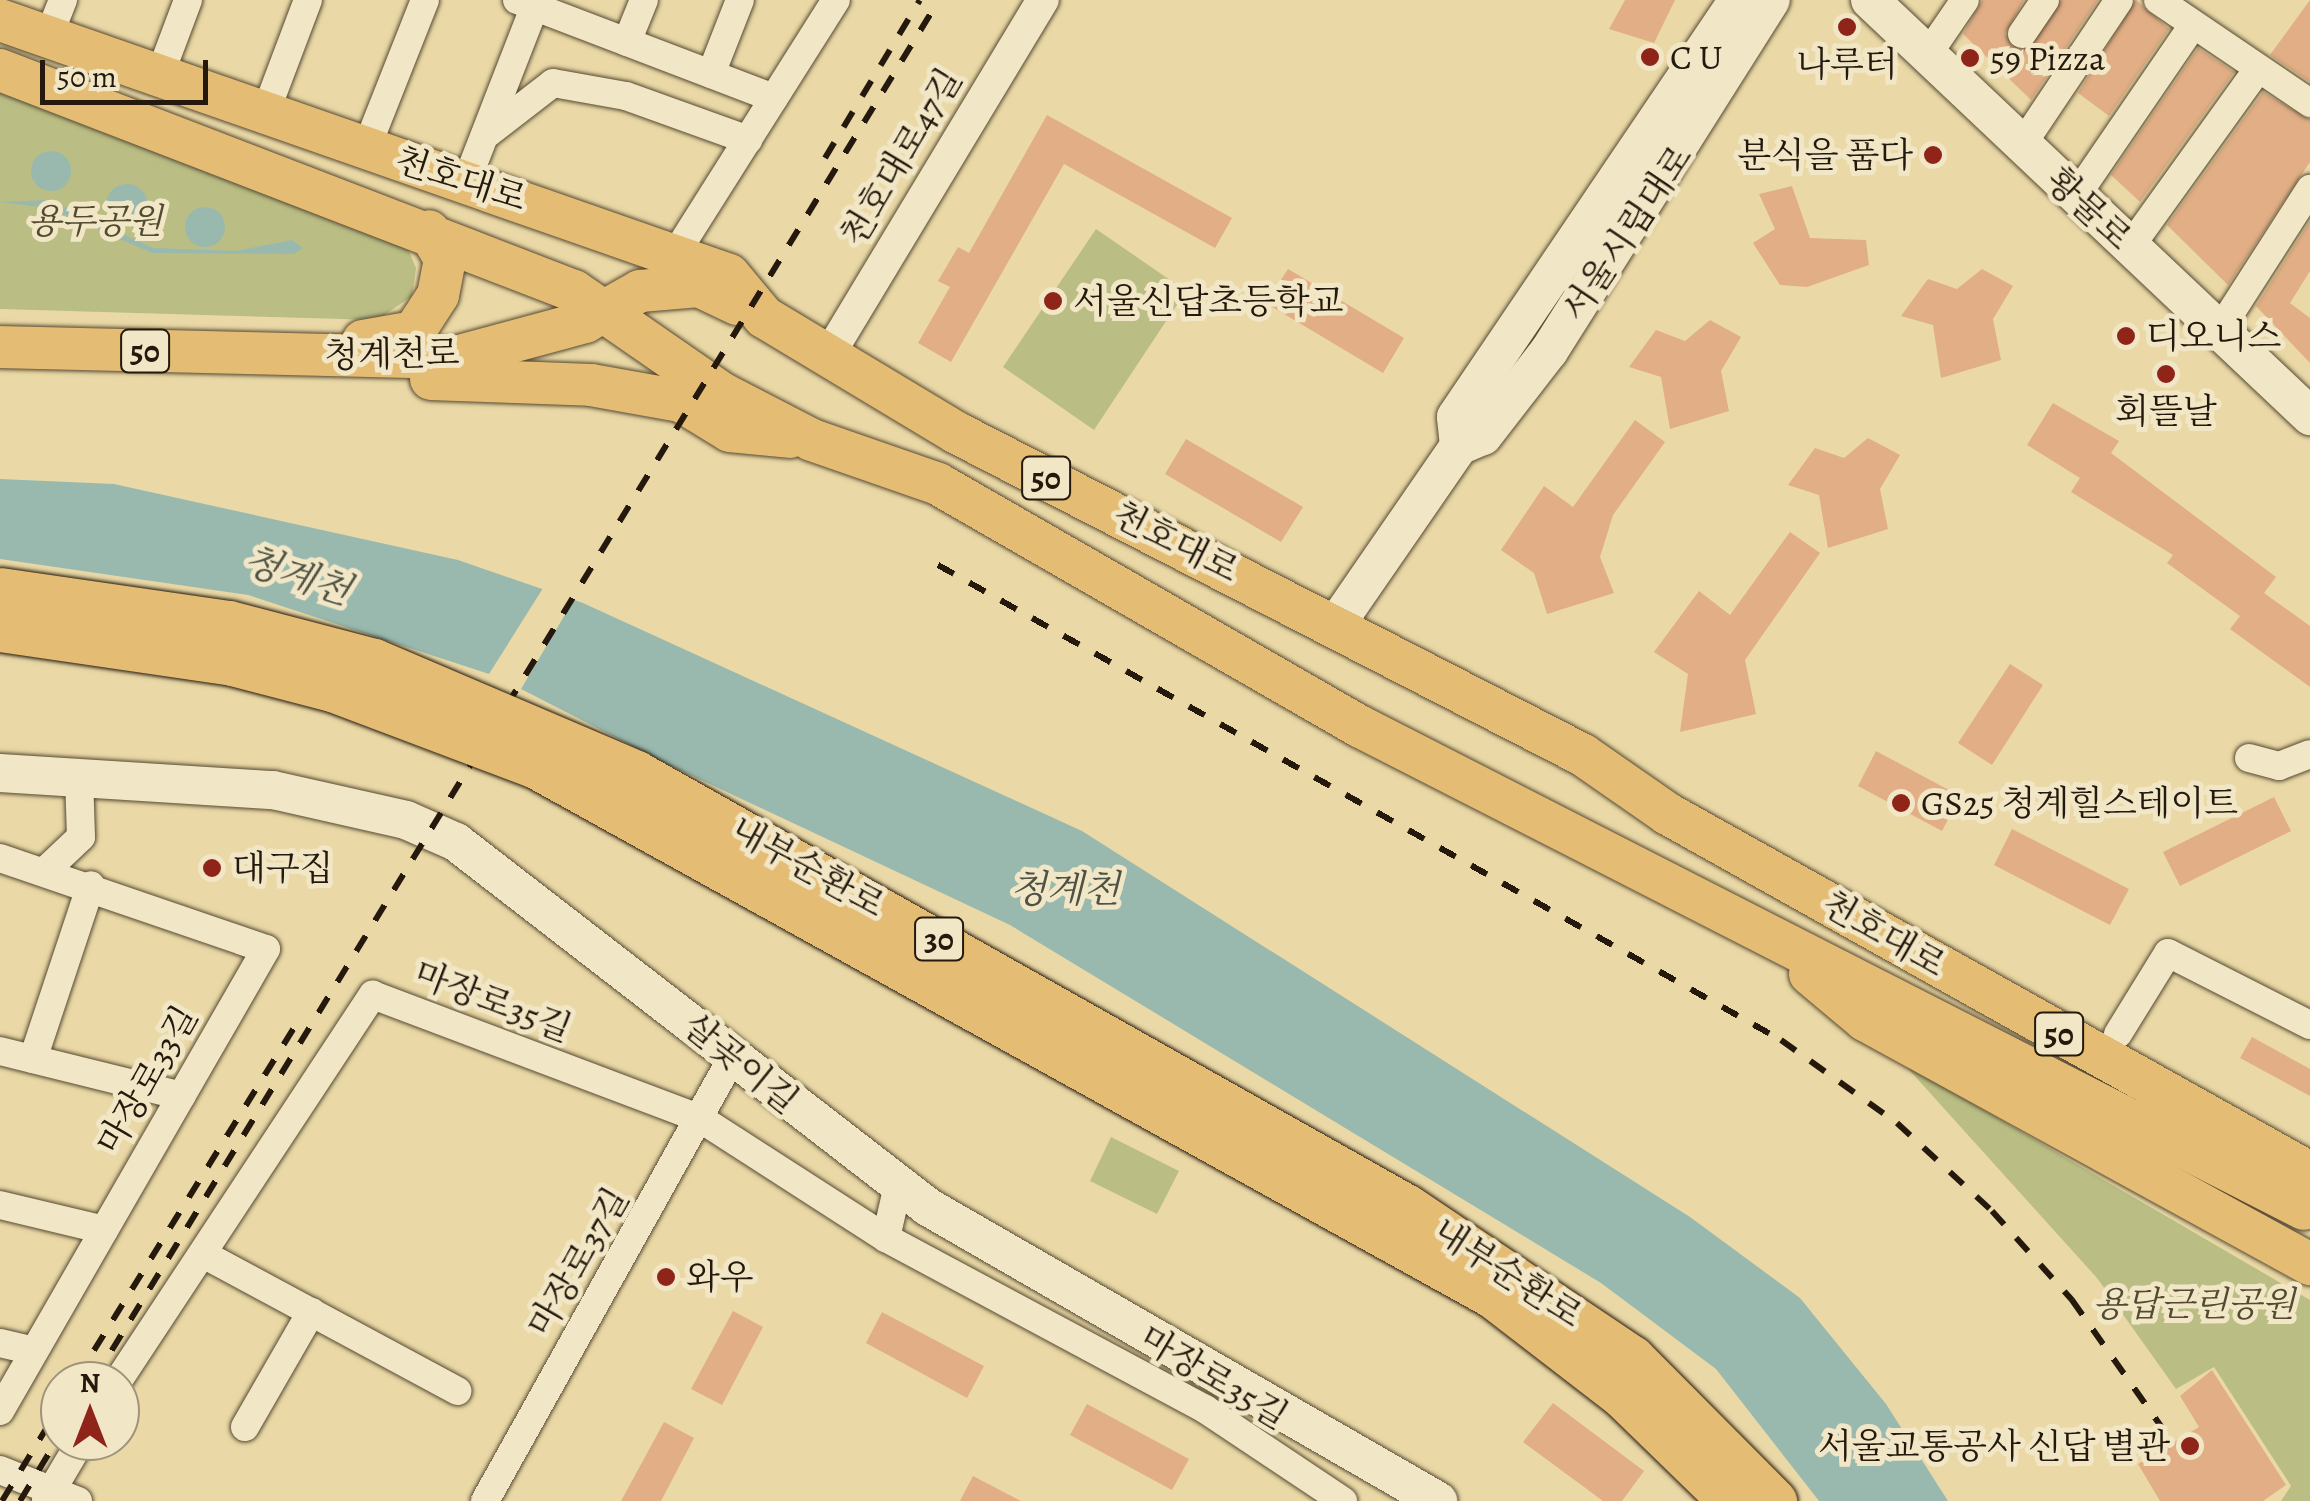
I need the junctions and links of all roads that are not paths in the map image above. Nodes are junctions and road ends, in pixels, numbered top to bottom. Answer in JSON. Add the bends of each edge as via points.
{"nodes":[{"id":1,"x":188,"y":0,"type":"edge"},
{"id":2,"x":308,"y":0,"type":"edge"},
{"id":3,"x":425,"y":0,"type":"edge"},
{"id":4,"x":644,"y":0,"type":"edge"},
{"id":5,"x":740,"y":0,"type":"edge"},
{"id":6,"x":836,"y":0,"type":"edge"},
{"id":7,"x":1043,"y":0,"type":"edge"},
{"id":8,"x":1738,"y":0,"type":"edge"},
{"id":9,"x":1771,"y":0,"type":"edge"},
{"id":10,"x":1870,"y":0,"type":"edge"},
{"id":11,"x":1965,"y":0,"type":"edge"},
{"id":12,"x":2046,"y":0,"type":"edge"},
{"id":13,"x":2119,"y":0,"type":"edge"},
{"id":14,"x":2158,"y":0,"type":"edge"},
{"id":15,"x":530,"y":2,"type":"edge"},
{"id":16,"x":56,"y":19,"type":"edge"},
{"id":17,"x":0,"y":20,"type":"edge"},
{"id":18,"x":2192,"y":25,"type":"junction"},
{"id":19,"x":2022,"y":34,"type":"dead end"},
{"id":20,"x":627,"y":42,"type":"junction"},
{"id":21,"x":1928,"y":54,"type":"junction"},
{"id":22,"x":0,"y":70,"type":"edge"},
{"id":23,"x":2257,"y":70,"type":"junction"},
{"id":24,"x":711,"y":74,"type":"junction"},
{"id":25,"x":158,"y":80,"type":"junction"},
{"id":26,"x":774,"y":98,"type":"junction"},
{"id":27,"x":2310,"y":103,"type":"edge"},
{"id":28,"x":263,"y":119,"type":"junction"},
{"id":29,"x":487,"y":134,"type":"junction"},
{"id":30,"x":748,"y":140,"type":"junction"},
{"id":31,"x":2022,"y":145,"type":"junction"},
{"id":32,"x":366,"y":148,"type":"junction"},
{"id":33,"x":468,"y":180,"type":"junction"},
{"id":34,"x":2310,"y":189,"type":"edge"},
{"id":35,"x":2076,"y":196,"type":"junction"},
{"id":36,"x":429,"y":231,"type":"junction"},
{"id":37,"x":2130,"y":246,"type":"junction"},
{"id":38,"x":676,"y":252,"type":"junction"},
{"id":39,"x":606,"y":308,"type":"junction"},
{"id":40,"x":764,"y":318,"type":"junction"},
{"id":41,"x":2219,"y":331,"type":"junction"},
{"id":42,"x":0,"y":346,"type":"edge"},
{"id":43,"x":289,"y":355,"type":"junction"},
{"id":44,"x":828,"y":356,"type":"junction"},
{"id":45,"x":2310,"y":416,"type":"edge"},
{"id":46,"x":812,"y":440,"type":"junction"},
{"id":47,"x":1459,"y":446,"type":"junction"},
{"id":48,"x":0,"y":590,"type":"edge"},
{"id":49,"x":1337,"y":623,"type":"junction"},
{"id":50,"x":0,"y":629,"type":"edge"},
{"id":51,"x":2310,"y":754,"type":"edge"},
{"id":52,"x":2249,"y":758,"type":"dead end"},
{"id":53,"x":0,"y":773,"type":"edge"},
{"id":54,"x":79,"y":778,"type":"junction"},
{"id":55,"x":0,"y":858,"type":"edge"},
{"id":56,"x":44,"y":872,"type":"junction"},
{"id":57,"x":91,"y":885,"type":"junction"},
{"id":58,"x":1810,"y":892,"type":"junction"},
{"id":59,"x":1748,"y":922,"type":"junction"},
{"id":60,"x":2310,"y":1025,"type":"edge"},
{"id":61,"x":2118,"y":1034,"type":"junction"},
{"id":62,"x":0,"y":1051,"type":"edge"},
{"id":63,"x":732,"y":1058,"type":"junction"},
{"id":64,"x":32,"y":1059,"type":"junction"},
{"id":65,"x":182,"y":1096,"type":"junction"},
{"id":66,"x":701,"y":1120,"type":"junction"},
{"id":67,"x":2310,"y":1139,"type":"edge"},
{"id":68,"x":898,"y":1184,"type":"junction"},
{"id":69,"x":2307,"y":1191,"type":"edge"},
{"id":70,"x":0,"y":1204,"type":"edge"},
{"id":71,"x":104,"y":1230,"type":"junction"},
{"id":72,"x":886,"y":1238,"type":"junction"},
{"id":73,"x":204,"y":1254,"type":"junction"},
{"id":74,"x":2310,"y":1264,"type":"edge"},
{"id":75,"x":311,"y":1312,"type":"junction"},
{"id":76,"x":0,"y":1343,"type":"edge"},
{"id":77,"x":34,"y":1351,"type":"junction"},
{"id":78,"x":132,"y":1361,"type":"edge"},
{"id":79,"x":458,"y":1391,"type":"dead end"},
{"id":80,"x":0,"y":1411,"type":"edge"},
{"id":81,"x":245,"y":1427,"type":"dead end"},
{"id":82,"x":73,"y":1461,"type":"edge"},
{"id":83,"x":0,"y":1470,"type":"edge"},
{"id":84,"x":59,"y":1496,"type":"edge"},
{"id":85,"x":485,"y":1501,"type":"edge"},
{"id":86,"x":1342,"y":1501,"type":"edge"},
{"id":87,"x":1438,"y":1501,"type":"edge"},
{"id":88,"x":1731,"y":1501,"type":"edge"},
{"id":89,"x":1774,"y":1501,"type":"edge"}],
"edges":[{"from":1,"to":25,"type":"street"},
{"from":2,"to":28,"type":"street"},
{"from":3,"to":32,"type":"street"},
{"from":4,"to":20,"type":"street"},
{"from":5,"to":24,"type":"street"},
{"from":6,"to":26,"type":"street"},
{"from":7,"to":44,"type":"street","name":"천호대로47길"},
{"from":8,"to":47,"type":"main road","name":"서울시립대로","via":[[1456,417]]},
{"from":9,"to":47,"type":"main road","name":"서울시립대로","via":[[1549,350],[1484,436]]},
{"from":10,"to":21,"type":"main road","name":"황물로"},
{"from":11,"to":21,"type":"street"},
{"from":12,"to":19,"type":"street"},
{"from":13,"to":31,"type":"street"},
{"from":14,"to":18,"type":"street"},
{"from":15,"to":20,"type":"street"},
{"from":15,"to":29,"type":"street"},
{"from":16,"to":17,"type":"main road","name":"천호대로"},
{"from":16,"to":25,"type":"main road","name":"천호대로"},
{"from":18,"to":23,"type":"street"},
{"from":18,"to":35,"type":"street"},
{"from":20,"to":24,"type":"street"},
{"from":21,"to":31,"type":"main road","name":"황물로"},
{"from":22,"to":36,"type":"main road","name":"천호대로"},
{"from":23,"to":27,"type":"street"},
{"from":23,"to":37,"type":"street"},
{"from":24,"to":26,"type":"street"},
{"from":25,"to":28,"type":"main road","name":"천호대로"},
{"from":26,"to":30,"type":"street"},
{"from":28,"to":32,"type":"main road","name":"천호대로"},
{"from":29,"to":30,"type":"street","via":[[553,83],[626,96]]},
{"from":29,"to":33,"type":"street"},
{"from":30,"to":38,"type":"street"},
{"from":31,"to":35,"type":"main road","name":"황물로"},
{"from":32,"to":33,"type":"main road","name":"천호대로"},
{"from":33,"to":38,"type":"main road","name":"천호대로"},
{"from":34,"to":41,"type":"street"},
{"from":35,"to":37,"type":"main road","name":"황물로"},
{"from":36,"to":39,"type":"main road","name":"천호대로"},
{"from":36,"to":43,"type":"main road","via":[[445,259],[438,296],[414,332]]},
{"from":37,"to":41,"type":"main road","name":"황물로"},
{"from":38,"to":40,"type":"main road","name":"천호대로","via":[[730,275]]},
{"from":39,"to":40,"type":"main road","name":"청계천로","via":[[640,291],[698,286]]},
{"from":39,"to":43,"type":"main road","name":"청계천로","number":"50","via":[[452,358]]},
{"from":39,"to":46,"type":"main road","name":"천호대로","via":[[723,394]]},
{"from":40,"to":44,"type":"main road","name":"천호대로","number":"50"},
{"from":41,"to":45,"type":"main road","name":"황물로"},
{"from":42,"to":43,"type":"main road","name":"청계천로","number":"50"},
{"from":43,"to":46,"type":"main road","via":[[362,378],[592,385],[681,401],[730,432]]},
{"from":44,"to":49,"type":"main road","name":"천호대로","number":"50","via":[[958,433]]},
{"from":46,"to":59,"type":"main road","name":"천호대로","via":[[938,484],[1359,726]]},
{"from":47,"to":49,"type":"main road","name":"서울시립대로"},
{"from":48,"to":89,"type":"highway","name":"내부순환로","number":"30","bridge":true,"via":[[211,619],[374,661],[636,773],[1407,1207],[1632,1358]]},
{"from":49,"to":58,"type":"main road","name":"천호대로","number":"50"},
{"from":50,"to":88,"type":"highway","name":"내부순환로","number":"30","bridge":true,"via":[[149,648],[332,688],[536,766],[1492,1295],[1623,1396]]},
{"from":51,"to":52,"type":"street","via":[[2279,766]]},
{"from":53,"to":54,"type":"main road","name":"살곶이길"},
{"from":54,"to":56,"type":"street","via":[[81,837]]},
{"from":54,"to":63,"type":"main road","name":"살곶이길","via":[[272,790],[406,820],[456,842],[578,928]]},
{"from":55,"to":56,"type":"street","name":"마장로33길"},
{"from":56,"to":57,"type":"street","name":"마장로33길"},
{"from":57,"to":64,"type":"street"},
{"from":57,"to":65,"type":"street","name":"마장로33길","via":[[266,949]]},
{"from":58,"to":61,"type":"main road","via":[[1930,932]]},
{"from":58,"to":69,"type":"main road","name":"천호대로","number":"50"},
{"from":59,"to":69,"type":"main road","name":"천호대로"},
{"from":59,"to":74,"type":"main road","via":[[1865,1020]]},
{"from":60,"to":61,"type":"street","via":[[2168,953]]},
{"from":61,"to":67,"type":"main road"},
{"from":62,"to":64,"type":"street"},
{"from":63,"to":66,"type":"street","name":"마장로37길"},
{"from":63,"to":68,"type":"main road","name":"살곶이길"},
{"from":64,"to":65,"type":"street"},
{"from":65,"to":71,"type":"street","name":"마장로33길"},
{"from":66,"to":72,"type":"street","name":"마장로35길"},
{"from":66,"to":73,"type":"street","name":"마장로35길","via":[[373,995]]},
{"from":66,"to":85,"type":"street","name":"마장로37길"},
{"from":68,"to":72,"type":"street"},
{"from":68,"to":87,"type":"main road","name":"살곶이길"},
{"from":70,"to":71,"type":"street"},
{"from":71,"to":77,"type":"street","name":"마장로33길"},
{"from":72,"to":86,"type":"street","name":"마장로35길","via":[[1205,1409]]},
{"from":73,"to":75,"type":"street"},
{"from":73,"to":78,"type":"street","name":"마장로35길"},
{"from":75,"to":79,"type":"street"},
{"from":75,"to":81,"type":"street"},
{"from":76,"to":77,"type":"street"},
{"from":77,"to":80,"type":"street","name":"마장로33길"},
{"from":82,"to":84,"type":"street"},
{"from":83,"to":84,"type":"street"}]}
